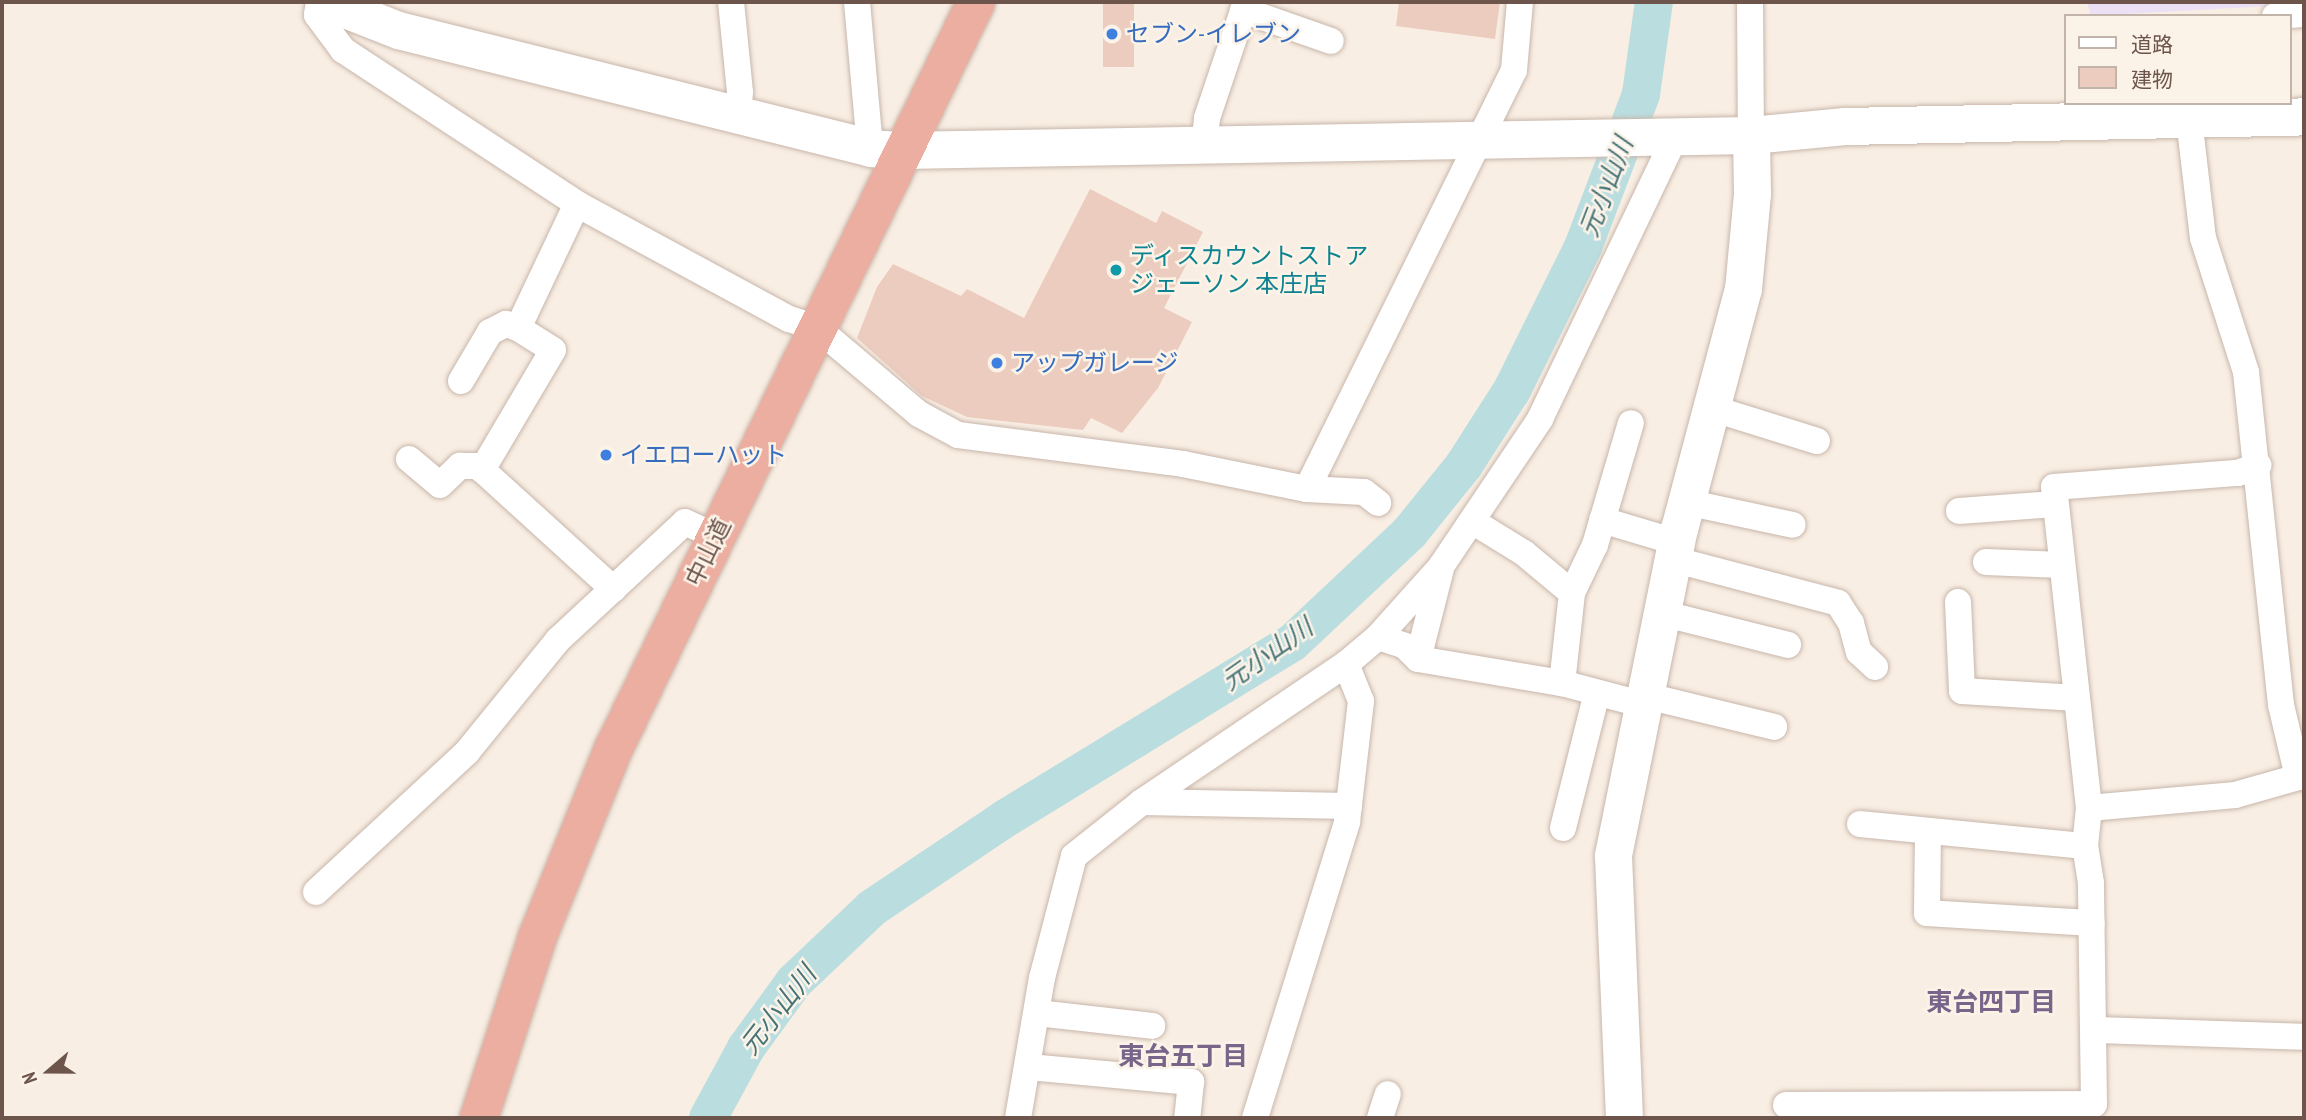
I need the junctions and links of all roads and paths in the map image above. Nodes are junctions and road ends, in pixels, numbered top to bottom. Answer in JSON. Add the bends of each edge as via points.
{"nodes":[{"id":1,"x":319,"y":2,"type":"edge"},
{"id":2,"x":327,"y":2,"type":"edge"},
{"id":3,"x":731,"y":2,"type":"edge"},
{"id":4,"x":857,"y":2,"type":"edge"},
{"id":5,"x":976,"y":2,"type":"edge"},
{"id":6,"x":1520,"y":2,"type":"edge"},
{"id":7,"x":1750,"y":2,"type":"edge"},
{"id":8,"x":1245,"y":6,"type":"edge"},
{"id":9,"x":1331,"y":41,"type":"dead end"},
{"id":10,"x":2263,"y":110,"type":"edge"},
{"id":11,"x":2104,"y":112,"type":"edge"},
{"id":12,"x":737,"y":113,"type":"junction"},
{"id":13,"x":2304,"y":116,"type":"edge"},
{"id":14,"x":2189,"y":119,"type":"junction"},
{"id":15,"x":1672,"y":133,"type":"junction"},
{"id":16,"x":1751,"y":135,"type":"junction"},
{"id":17,"x":1478,"y":141,"type":"junction"},
{"id":18,"x":1204,"y":147,"type":"junction"},
{"id":19,"x":886,"y":149,"type":"junction"},
{"id":20,"x":577,"y":204,"type":"junction"},
{"id":21,"x":816,"y":327,"type":"junction"},
{"id":22,"x":518,"y":328,"type":"junction"},
{"id":23,"x":461,"y":381,"type":"dead end"},
{"id":24,"x":1711,"y":408,"type":"junction"},
{"id":25,"x":1631,"y":423,"type":"dead end"},
{"id":26,"x":1817,"y":441,"type":"dead end"},
{"id":27,"x":409,"y":459,"type":"dead end"},
{"id":28,"x":2259,"y":465,"type":"junction"},
{"id":29,"x":482,"y":470,"type":"junction"},
{"id":30,"x":1307,"y":489,"type":"junction"},
{"id":31,"x":1686,"y":502,"type":"junction"},
{"id":32,"x":1378,"y":503,"type":"dead end"},
{"id":33,"x":2055,"y":504,"type":"junction"},
{"id":34,"x":1959,"y":511,"type":"dead end"},
{"id":35,"x":1602,"y":520,"type":"junction"},
{"id":36,"x":1472,"y":521,"type":"junction"},
{"id":37,"x":1793,"y":525,"type":"dead end"},
{"id":38,"x":715,"y":536,"type":"junction"},
{"id":39,"x":1674,"y":550,"type":"junction"},
{"id":40,"x":1986,"y":562,"type":"dead end"},
{"id":41,"x":1442,"y":565,"type":"junction"},
{"id":42,"x":2062,"y":565,"type":"junction"},
{"id":43,"x":613,"y":589,"type":"junction"},
{"id":44,"x":1572,"y":593,"type":"junction"},
{"id":45,"x":1958,"y":602,"type":"dead end"},
{"id":46,"x":1661,"y":613,"type":"junction"},
{"id":47,"x":1378,"y":637,"type":"junction"},
{"id":48,"x":1788,"y":645,"type":"dead end"},
{"id":49,"x":1418,"y":659,"type":"junction"},
{"id":50,"x":1346,"y":664,"type":"junction"},
{"id":51,"x":1875,"y":667,"type":"dead end"},
{"id":52,"x":1562,"y":683,"type":"junction"},
{"id":53,"x":1597,"y":693,"type":"junction"},
{"id":54,"x":2077,"y":698,"type":"junction"},
{"id":55,"x":1642,"y":700,"type":"junction"},
{"id":56,"x":1774,"y":727,"type":"dead end"},
{"id":57,"x":2301,"y":777,"type":"edge"},
{"id":58,"x":1142,"y":802,"type":"junction"},
{"id":59,"x":1349,"y":806,"type":"junction"},
{"id":60,"x":2089,"y":808,"type":"junction"},
{"id":61,"x":1860,"y":824,"type":"dead end"},
{"id":62,"x":1563,"y":828,"type":"dead end"},
{"id":63,"x":1928,"y":831,"type":"junction"},
{"id":64,"x":2085,"y":846,"type":"junction"},
{"id":65,"x":317,"y":892,"type":"dead end"},
{"id":66,"x":2092,"y":923,"type":"junction"},
{"id":67,"x":1037,"y":1013,"type":"junction"},
{"id":68,"x":1152,"y":1026,"type":"dead end"},
{"id":69,"x":2095,"y":1030,"type":"junction"},
{"id":70,"x":2304,"y":1037,"type":"edge"},
{"id":71,"x":1029,"y":1067,"type":"junction"},
{"id":72,"x":1786,"y":1105,"type":"dead end"},
{"id":73,"x":1994,"y":1113,"type":"edge"},
{"id":74,"x":479,"y":1118,"type":"edge"},
{"id":75,"x":1018,"y":1118,"type":"edge"},
{"id":76,"x":1187,"y":1118,"type":"edge"},
{"id":77,"x":1255,"y":1118,"type":"edge"},
{"id":78,"x":1624,"y":1118,"type":"edge"}],
"edges":[{"from":1,"to":20,"type":"street","via":[[317,15],[343,50]]},
{"from":2,"to":12,"type":"street","via":[[398,30]]},
{"from":3,"to":12,"type":"street","via":[[740,92]]},
{"from":4,"to":19,"type":"street"},
{"from":5,"to":19,"type":"highway","name":"中山道"},
{"from":6,"to":17,"type":"street","via":[[1514,70]]},
{"from":7,"to":16,"type":"street"},
{"from":8,"to":9,"type":"street"},
{"from":8,"to":18,"type":"street","via":[[1206,118]]},
{"from":10,"to":13,"type":"street"},
{"from":10,"to":14,"type":"street"},
{"from":11,"to":14,"type":"street"},
{"from":11,"to":16,"type":"street"},
{"from":12,"to":19,"type":"street"},
{"from":14,"to":28,"type":"street","via":[[2203,239],[2246,372]]},
{"from":15,"to":16,"type":"street"},
{"from":15,"to":17,"type":"street"},
{"from":15,"to":36,"type":"street","via":[[1540,419]]},
{"from":16,"to":24,"type":"street","via":[[1752,193],[1743,289]]},
{"from":17,"to":18,"type":"street"},
{"from":17,"to":30,"type":"street"},
{"from":18,"to":19,"type":"street"},
{"from":19,"to":21,"type":"highway","name":"中山道"},
{"from":20,"to":21,"type":"street","via":[[789,319]]},
{"from":20,"to":22,"type":"street"},
{"from":21,"to":30,"type":"street","via":[[919,414],[958,435],[1183,464]]},
{"from":21,"to":38,"type":"highway","name":"中山道"},
{"from":22,"to":23,"type":"street","via":[[506,324],[490,332]]},
{"from":22,"to":29,"type":"street","via":[[553,350]]},
{"from":24,"to":26,"type":"street"},
{"from":24,"to":31,"type":"street"},
{"from":25,"to":35,"type":"street"},
{"from":27,"to":29,"type":"street","via":[[440,485],[460,466]]},
{"from":28,"to":33,"type":"street","via":[[2238,472],[2054,488]]},
{"from":28,"to":57,"type":"street","via":[[2281,705]]},
{"from":29,"to":43,"type":"street"},
{"from":30,"to":32,"type":"street","via":[[1364,492]]},
{"from":31,"to":37,"type":"street"},
{"from":31,"to":39,"type":"street"},
{"from":33,"to":34,"type":"street"},
{"from":33,"to":42,"type":"street"},
{"from":35,"to":39,"type":"street"},
{"from":35,"to":44,"type":"street"},
{"from":36,"to":41,"type":"street"},
{"from":36,"to":44,"type":"street","via":[[1524,553]]},
{"from":38,"to":43,"type":"street","via":[[685,522]]},
{"from":38,"to":74,"type":"highway","name":"中山道","via":[[608,763],[537,938]]},
{"from":39,"to":46,"type":"street"},
{"from":39,"to":51,"type":"street","via":[[1839,603],[1851,623],[1859,652]]},
{"from":40,"to":42,"type":"street"},
{"from":41,"to":47,"type":"street"},
{"from":41,"to":49,"type":"street"},
{"from":42,"to":54,"type":"street"},
{"from":43,"to":65,"type":"street","via":[[558,640],[467,751]]},
{"from":44,"to":52,"type":"street"},
{"from":45,"to":54,"type":"street","via":[[1962,691]]},
{"from":46,"to":48,"type":"street"},
{"from":46,"to":55,"type":"street"},
{"from":47,"to":49,"type":"street","via":[[1405,646]]},
{"from":47,"to":50,"type":"street"},
{"from":49,"to":52,"type":"street"},
{"from":50,"to":58,"type":"street"},
{"from":50,"to":59,"type":"street","via":[[1361,701]]},
{"from":52,"to":53,"type":"street"},
{"from":53,"to":55,"type":"street"},
{"from":53,"to":62,"type":"street"},
{"from":54,"to":60,"type":"street"},
{"from":55,"to":56,"type":"street"},
{"from":55,"to":78,"type":"street","via":[[1613,855]]},
{"from":57,"to":60,"type":"street","via":[[2235,795]]},
{"from":58,"to":59,"type":"street"},
{"from":58,"to":67,"type":"street","via":[[1074,856]]},
{"from":59,"to":77,"type":"street"},
{"from":60,"to":64,"type":"street"},
{"from":61,"to":63,"type":"street"},
{"from":63,"to":64,"type":"street"},
{"from":63,"to":66,"type":"street","via":[[1927,913]]},
{"from":64,"to":66,"type":"street"},
{"from":66,"to":69,"type":"street"},
{"from":67,"to":68,"type":"street"},
{"from":67,"to":71,"type":"street"},
{"from":69,"to":70,"type":"street"},
{"from":69,"to":73,"type":"street","via":[[2094,1104]]},
{"from":71,"to":75,"type":"street"},
{"from":71,"to":76,"type":"street","via":[[1191,1082]]},
{"from":72,"to":73,"type":"street"}]}
